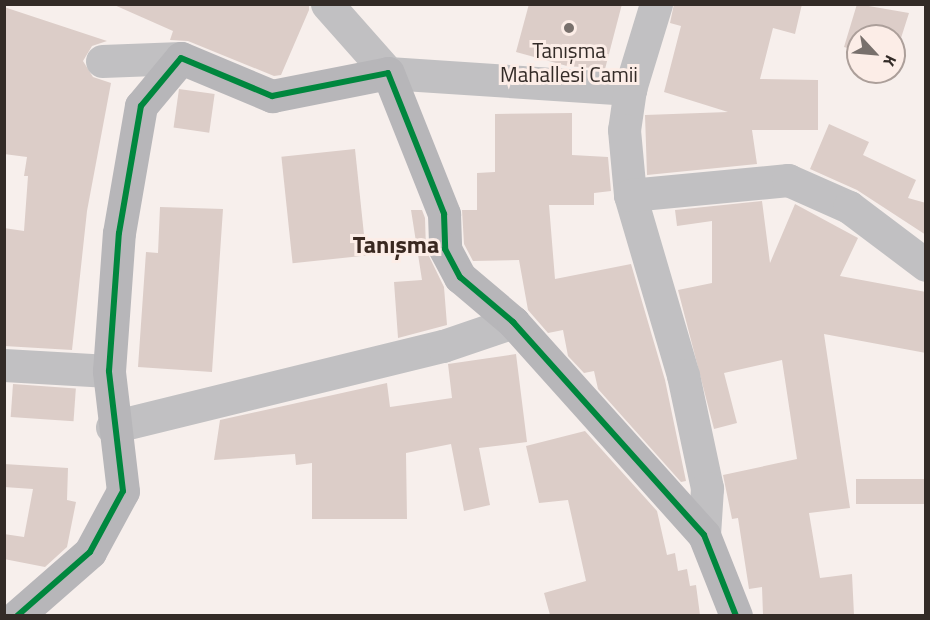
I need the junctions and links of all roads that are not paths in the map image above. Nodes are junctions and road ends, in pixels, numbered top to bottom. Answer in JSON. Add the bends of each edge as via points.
{"nodes":[{"id":1,"x":327,"y":4,"type":"edge"},
{"id":2,"x":656,"y":4,"type":"edge"},
{"id":3,"x":181,"y":58,"type":"junction"},
{"id":4,"x":102,"y":61,"type":"dead end"},
{"id":5,"x":388,"y":73,"type":"junction"},
{"id":6,"x":630,"y":89,"type":"junction"},
{"id":7,"x":630,"y":195,"type":"junction"},
{"id":8,"x":926,"y":265,"type":"edge"},
{"id":9,"x":513,"y":322,"type":"junction"},
{"id":10,"x":4,"y":365,"type":"edge"},
{"id":11,"x":109,"y":370,"type":"junction"},
{"id":12,"x":112,"y":427,"type":"junction"},
{"id":13,"x":704,"y":535,"type":"junction"},
{"id":14,"x":18,"y":615,"type":"edge"},
{"id":15,"x":736,"y":615,"type":"edge"}],
"edges":[{"from":1,"to":5,"type":"street"},
{"from":2,"to":6,"type":"street"},
{"from":3,"to":4,"type":"street"},
{"from":3,"to":5,"type":"street","via":[[272,96]]},
{"from":3,"to":11,"type":"street","via":[[141,106],[119,233]]},
{"from":5,"to":6,"type":"street"},
{"from":5,"to":9,"type":"street","via":[[444,214],[445,249],[460,277]]},
{"from":6,"to":7,"type":"street","via":[[624,130]]},
{"from":7,"to":8,"type":"street","via":[[788,180],[849,207]]},
{"from":7,"to":13,"type":"street","via":[[683,375],[707,488]]},
{"from":9,"to":12,"type":"street","via":[[443,345]]},
{"from":9,"to":13,"type":"street"},
{"from":10,"to":11,"type":"street"},
{"from":11,"to":12,"type":"street"},
{"from":12,"to":14,"type":"street","via":[[123,491],[90,552]]},
{"from":13,"to":15,"type":"street"}]}
